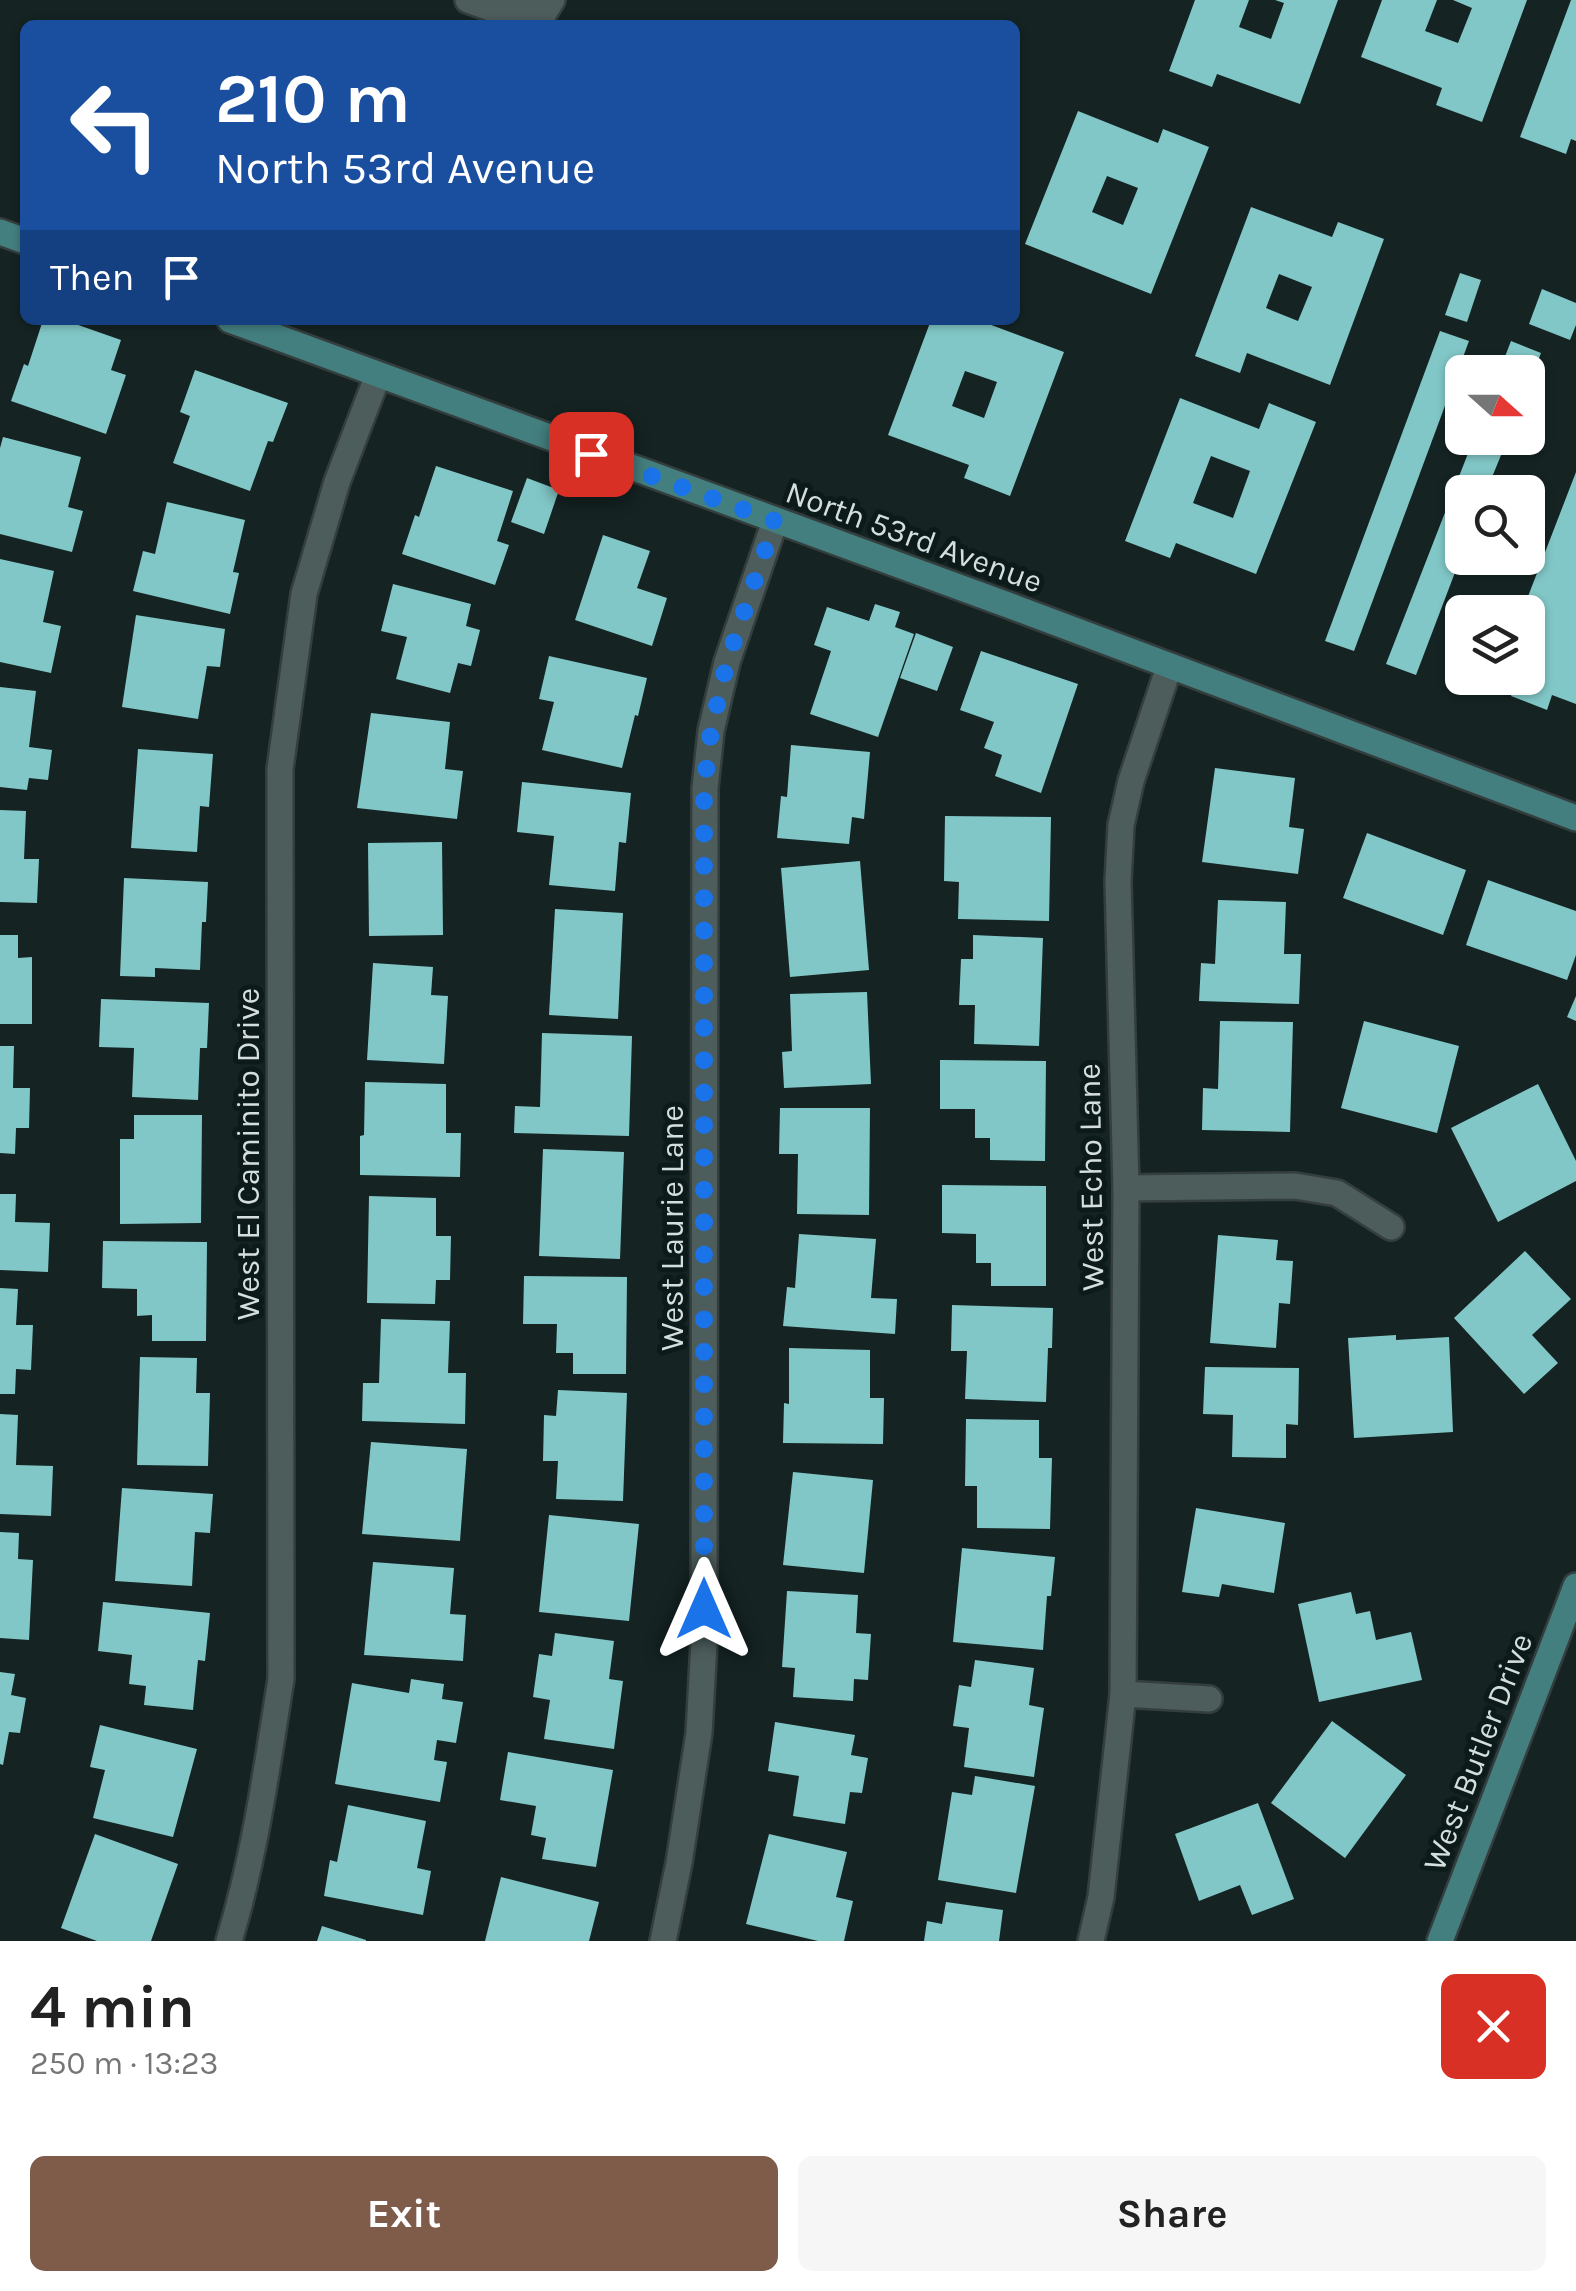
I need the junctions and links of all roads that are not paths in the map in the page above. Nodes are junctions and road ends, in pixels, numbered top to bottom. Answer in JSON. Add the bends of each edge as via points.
{"nodes":[{"id":1,"x":468,"y":0,"type":"edge"},
{"id":2,"x":548,"y":6,"type":"edge"},
{"id":3,"x":243,"y":325,"type":"edge"},
{"id":4,"x":378,"y":375,"type":"junction"},
{"id":5,"x":775,"y":521,"type":"junction"},
{"id":6,"x":1169,"y":666,"type":"junction"},
{"id":7,"x":1576,"y":818,"type":"edge"},
{"id":8,"x":1126,"y":1188,"type":"junction"},
{"id":9,"x":1391,"y":1227,"type":"dead end"},
{"id":10,"x":1576,"y":1586,"type":"edge"},
{"id":11,"x":1122,"y":1694,"type":"junction"},
{"id":12,"x":1209,"y":1699,"type":"dead end"},
{"id":13,"x":230,"y":1941,"type":"edge"},
{"id":14,"x":662,"y":1941,"type":"edge"},
{"id":15,"x":1090,"y":1941,"type":"edge"},
{"id":16,"x":1440,"y":1941,"type":"edge"}],
"edges":[{"from":1,"to":2,"type":"street","via":[[496,10]]},
{"from":3,"to":4,"type":"street","name":"North 53rd Avenue"},
{"from":4,"to":5,"type":"street","name":"North 53rd Avenue"},
{"from":4,"to":13,"type":"street","name":"West El Caminito Drive","via":[[336,482],[304,594],[280,769],[281,1679],[259,1819]]},
{"from":5,"to":6,"type":"street","name":"North 53rd Avenue"},
{"from":5,"to":14,"type":"street","name":"West Laurie Lane","via":[[727,662],[704,788],[704,1641],[699,1733]]},
{"from":6,"to":7,"type":"street","name":"North 53rd Avenue"},
{"from":6,"to":8,"type":"street","name":"West Echo Lane","via":[[1121,826]]},
{"from":8,"to":9,"type":"street","via":[[1295,1186],[1337,1194]]},
{"from":8,"to":11,"type":"street","name":"West Echo Lane"},
{"from":10,"to":16,"type":"street","name":"West Butler Drive"},
{"from":11,"to":12,"type":"street"},
{"from":11,"to":15,"type":"street","name":"West Echo Lane"}]}
